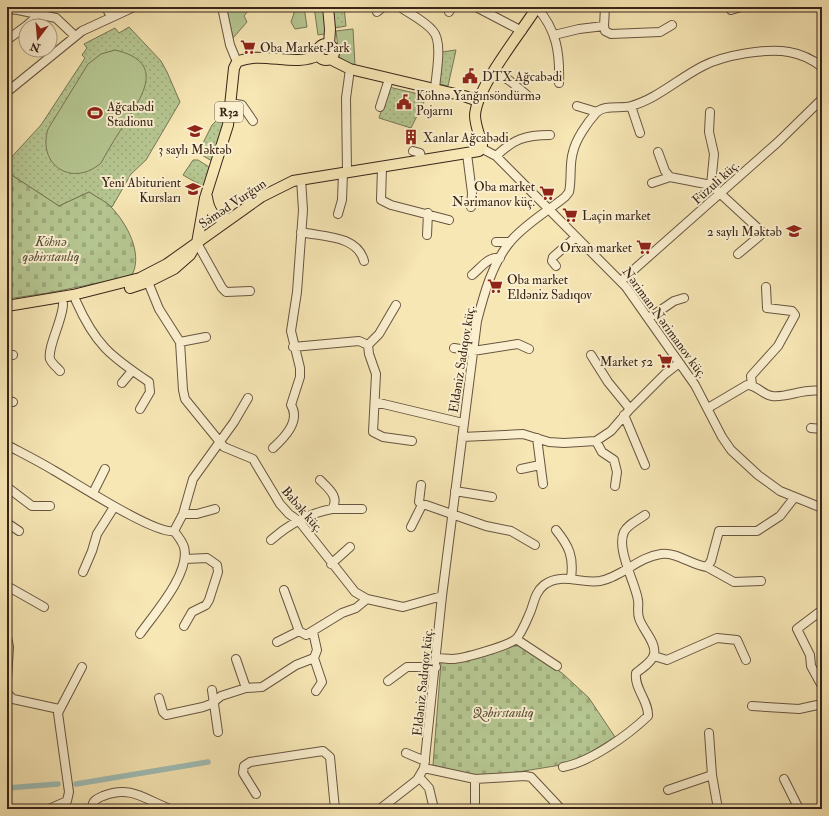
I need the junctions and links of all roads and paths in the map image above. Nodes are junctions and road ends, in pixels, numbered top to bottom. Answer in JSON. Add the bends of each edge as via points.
{"nodes":[{"id":1,"x":106,"y":7,"type":"edge"},
{"id":2,"x":134,"y":7,"type":"edge"},
{"id":3,"x":222,"y":7,"type":"edge"},
{"id":4,"x":328,"y":7,"type":"edge"},
{"id":5,"x":400,"y":7,"type":"edge"},
{"id":6,"x":476,"y":7,"type":"edge"},
{"id":7,"x":605,"y":7,"type":"edge"},
{"id":8,"x":741,"y":7,"type":"edge"},
{"id":9,"x":18,"y":8,"type":"edge"},
{"id":10,"x":537,"y":8,"type":"edge"},
{"id":11,"x":7,"y":9,"type":"edge"},
{"id":12,"x":488,"y":10,"type":"edge"},
{"id":13,"x":731,"y":10,"type":"dead end"},
{"id":14,"x":36,"y":14,"type":"junction"},
{"id":15,"x":111,"y":17,"type":"junction"},
{"id":16,"x":34,"y":18,"type":"edge"},
{"id":17,"x":672,"y":25,"type":"dead end"},
{"id":18,"x":604,"y":26,"type":"junction"},
{"id":19,"x":522,"y":31,"type":"junction"},
{"id":20,"x":18,"y":32,"type":"edge"},
{"id":21,"x":554,"y":35,"type":"junction"},
{"id":22,"x":75,"y":36,"type":"junction"},
{"id":23,"x":7,"y":40,"type":"edge"},
{"id":24,"x":329,"y":45,"type":"junction"},
{"id":25,"x":319,"y":55,"type":"junction"},
{"id":26,"x":330,"y":59,"type":"junction"},
{"id":27,"x":237,"y":62,"type":"junction"},
{"id":28,"x":822,"y":67,"type":"edge"},
{"id":29,"x":350,"y":69,"type":"junction"},
{"id":30,"x":494,"y":71,"type":"junction"},
{"id":31,"x":389,"y":79,"type":"junction"},
{"id":32,"x":559,"y":83,"type":"dead end"},
{"id":33,"x":435,"y":89,"type":"junction"},
{"id":34,"x":7,"y":92,"type":"edge"},
{"id":35,"x":527,"y":95,"type":"dead end"},
{"id":36,"x":822,"y":99,"type":"edge"},
{"id":37,"x":478,"y":101,"type":"junction"},
{"id":38,"x":230,"y":103,"type":"junction"},
{"id":39,"x":577,"y":106,"type":"dead end"},
{"id":40,"x":631,"y":106,"type":"junction"},
{"id":41,"x":380,"y":107,"type":"dead end"},
{"id":42,"x":597,"y":112,"type":"junction"},
{"id":43,"x":710,"y":112,"type":"dead end"},
{"id":44,"x":254,"y":120,"type":"dead end"},
{"id":45,"x":640,"y":133,"type":"dead end"},
{"id":46,"x":550,"y":135,"type":"dead end"},
{"id":47,"x":481,"y":148,"type":"junction"},
{"id":48,"x":413,"y":151,"type":"dead end"},
{"id":49,"x":658,"y":152,"type":"dead end"},
{"id":50,"x":467,"y":154,"type":"junction"},
{"id":51,"x":496,"y":156,"type":"junction"},
{"id":52,"x":422,"y":161,"type":"junction"},
{"id":53,"x":382,"y":167,"type":"junction"},
{"id":54,"x":345,"y":173,"type":"junction"},
{"id":55,"x":670,"y":177,"type":"junction"},
{"id":56,"x":301,"y":179,"type":"junction"},
{"id":57,"x":652,"y":183,"type":"dead end"},
{"id":58,"x":711,"y":185,"type":"junction"},
{"id":59,"x":207,"y":190,"type":"junction"},
{"id":60,"x":720,"y":194,"type":"junction"},
{"id":61,"x":471,"y":207,"type":"dead end"},
{"id":62,"x":549,"y":210,"type":"junction"},
{"id":63,"x":428,"y":213,"type":"junction"},
{"id":64,"x":338,"y":214,"type":"dead end"},
{"id":65,"x":233,"y":217,"type":"junction"},
{"id":66,"x":449,"y":220,"type":"dead end"},
{"id":67,"x":301,"y":232,"type":"junction"},
{"id":68,"x":427,"y":235,"type":"dead end"},
{"id":69,"x":576,"y":237,"type":"junction"},
{"id":70,"x":496,"y":242,"type":"dead end"},
{"id":71,"x":510,"y":242,"type":"junction"},
{"id":72,"x":197,"y":243,"type":"junction"},
{"id":73,"x":738,"y":254,"type":"dead end"},
{"id":74,"x":500,"y":258,"type":"junction"},
{"id":75,"x":364,"y":261,"type":"dead end"},
{"id":76,"x":556,"y":266,"type":"dead end"},
{"id":77,"x":472,"y":275,"type":"dead end"},
{"id":78,"x":621,"y":281,"type":"junction"},
{"id":79,"x":148,"y":282,"type":"junction"},
{"id":80,"x":766,"y":288,"type":"dead end"},
{"id":81,"x":250,"y":291,"type":"dead end"},
{"id":82,"x":684,"y":298,"type":"dead end"},
{"id":83,"x":76,"y":301,"type":"junction"},
{"id":84,"x":63,"y":304,"type":"junction"},
{"id":85,"x":396,"y":305,"type":"dead end"},
{"id":86,"x":7,"y":306,"type":"edge"},
{"id":87,"x":7,"y":312,"type":"edge"},
{"id":88,"x":649,"y":318,"type":"junction"},
{"id":89,"x":206,"y":337,"type":"dead end"},
{"id":90,"x":180,"y":342,"type":"junction"},
{"id":91,"x":368,"y":345,"type":"junction"},
{"id":92,"x":293,"y":347,"type":"junction"},
{"id":93,"x":454,"y":348,"type":"dead end"},
{"id":94,"x":529,"y":349,"type":"dead end"},
{"id":95,"x":473,"y":352,"type":"junction"},
{"id":96,"x":591,"y":355,"type":"dead end"},
{"id":97,"x":679,"y":363,"type":"junction"},
{"id":98,"x":60,"y":371,"type":"dead end"},
{"id":99,"x":132,"y":371,"type":"junction"},
{"id":100,"x":122,"y":383,"type":"dead end"},
{"id":101,"x":752,"y":385,"type":"junction"},
{"id":102,"x":822,"y":391,"type":"edge"},
{"id":103,"x":248,"y":398,"type":"dead end"},
{"id":104,"x":375,"y":402,"type":"junction"},
{"id":105,"x":708,"y":408,"type":"junction"},
{"id":106,"x":140,"y":409,"type":"dead end"},
{"id":107,"x":630,"y":409,"type":"junction"},
{"id":108,"x":624,"y":415,"type":"junction"},
{"id":109,"x":463,"y":423,"type":"junction"},
{"id":110,"x":811,"y":428,"type":"dead end"},
{"id":111,"x":822,"y":429,"type":"edge"},
{"id":112,"x":462,"y":437,"type":"junction"},
{"id":113,"x":537,"y":438,"type":"junction"},
{"id":114,"x":596,"y":440,"type":"junction"},
{"id":115,"x":220,"y":441,"type":"junction"},
{"id":116,"x":412,"y":441,"type":"dead end"},
{"id":117,"x":7,"y":445,"type":"edge"},
{"id":118,"x":273,"y":448,"type":"dead end"},
{"id":119,"x":540,"y":465,"type":"junction"},
{"id":120,"x":645,"y":465,"type":"dead end"},
{"id":121,"x":522,"y":469,"type":"dead end"},
{"id":122,"x":105,"y":470,"type":"dead end"},
{"id":123,"x":320,"y":480,"type":"dead end"},
{"id":124,"x":543,"y":484,"type":"dead end"},
{"id":125,"x":421,"y":485,"type":"dead end"},
{"id":126,"x":615,"y":486,"type":"dead end"},
{"id":127,"x":7,"y":487,"type":"edge"},
{"id":128,"x":455,"y":491,"type":"junction"},
{"id":129,"x":93,"y":494,"type":"junction"},
{"id":130,"x":492,"y":497,"type":"dead end"},
{"id":131,"x":794,"y":498,"type":"junction"},
{"id":132,"x":422,"y":505,"type":"junction"},
{"id":133,"x":50,"y":506,"type":"dead end"},
{"id":134,"x":114,"y":507,"type":"junction"},
{"id":135,"x":822,"y":508,"type":"edge"},
{"id":136,"x":215,"y":509,"type":"dead end"},
{"id":137,"x":332,"y":509,"type":"junction"},
{"id":138,"x":362,"y":509,"type":"dead end"},
{"id":139,"x":452,"y":513,"type":"junction"},
{"id":140,"x":183,"y":514,"type":"junction"},
{"id":141,"x":645,"y":516,"type":"dead end"},
{"id":142,"x":299,"y":521,"type":"junction"},
{"id":143,"x":7,"y":523,"type":"edge"},
{"id":144,"x":411,"y":527,"type":"dead end"},
{"id":145,"x":556,"y":530,"type":"dead end"},
{"id":146,"x":19,"y":531,"type":"dead end"},
{"id":147,"x":174,"y":531,"type":"junction"},
{"id":148,"x":271,"y":540,"type":"dead end"},
{"id":149,"x":535,"y":545,"type":"dead end"},
{"id":150,"x":350,"y":547,"type":"dead end"},
{"id":151,"x":185,"y":559,"type":"junction"},
{"id":152,"x":331,"y":564,"type":"junction"},
{"id":153,"x":707,"y":566,"type":"junction"},
{"id":154,"x":627,"y":569,"type":"junction"},
{"id":155,"x":82,"y":572,"type":"dead end"},
{"id":156,"x":571,"y":578,"type":"junction"},
{"id":157,"x":761,"y":581,"type":"dead end"},
{"id":158,"x":7,"y":586,"type":"edge"},
{"id":159,"x":284,"y":590,"type":"dead end"},
{"id":160,"x":442,"y":596,"type":"junction"},
{"id":161,"x":367,"y":599,"type":"junction"},
{"id":162,"x":44,"y":607,"type":"dead end"},
{"id":163,"x":822,"y":610,"type":"edge"},
{"id":164,"x":184,"y":626,"type":"dead end"},
{"id":165,"x":299,"y":631,"type":"junction"},
{"id":166,"x":313,"y":632,"type":"junction"},
{"id":167,"x":140,"y":634,"type":"dead end"},
{"id":168,"x":7,"y":637,"type":"edge"},
{"id":169,"x":516,"y":639,"type":"junction"},
{"id":170,"x":277,"y":642,"type":"dead end"},
{"id":171,"x":654,"y":656,"type":"junction"},
{"id":172,"x":236,"y":658,"type":"dead end"},
{"id":173,"x":314,"y":658,"type":"junction"},
{"id":174,"x":437,"y":658,"type":"junction"},
{"id":175,"x":746,"y":660,"type":"dead end"},
{"id":176,"x":557,"y":666,"type":"dead end"},
{"id":177,"x":82,"y":667,"type":"dead end"},
{"id":178,"x":436,"y":667,"type":"junction"},
{"id":179,"x":7,"y":680,"type":"edge"},
{"id":180,"x":388,"y":682,"type":"dead end"},
{"id":181,"x":822,"y":686,"type":"edge"},
{"id":182,"x":246,"y":688,"type":"junction"},
{"id":183,"x":212,"y":690,"type":"dead end"},
{"id":184,"x":316,"y":691,"type":"dead end"},
{"id":185,"x":7,"y":693,"type":"edge"},
{"id":186,"x":159,"y":698,"type":"dead end"},
{"id":187,"x":214,"y":702,"type":"junction"},
{"id":188,"x":822,"y":704,"type":"edge"},
{"id":189,"x":752,"y":706,"type":"dead end"},
{"id":190,"x":59,"y":709,"type":"junction"},
{"id":191,"x":218,"y":732,"type":"dead end"},
{"id":192,"x":709,"y":733,"type":"dead end"},
{"id":193,"x":406,"y":753,"type":"dead end"},
{"id":194,"x":425,"y":764,"type":"junction"},
{"id":195,"x":563,"y":767,"type":"dead end"},
{"id":196,"x":712,"y":775,"type":"junction"},
{"id":197,"x":420,"y":778,"type":"junction"},
{"id":198,"x":475,"y":779,"type":"junction"},
{"id":199,"x":784,"y":779,"type":"dead end"},
{"id":200,"x":668,"y":790,"type":"dead end"},
{"id":201,"x":256,"y":794,"type":"dead end"},
{"id":202,"x":149,"y":805,"type":"edge"},
{"id":203,"x":385,"y":807,"type":"edge"},
{"id":204,"x":49,"y":809,"type":"edge"},
{"id":205,"x":92,"y":809,"type":"edge"},
{"id":206,"x":170,"y":809,"type":"edge"},
{"id":207,"x":335,"y":809,"type":"edge"},
{"id":208,"x":434,"y":809,"type":"edge"},
{"id":209,"x":475,"y":809,"type":"edge"},
{"id":210,"x":561,"y":809,"type":"edge"},
{"id":211,"x":718,"y":809,"type":"edge"},
{"id":212,"x":799,"y":809,"type":"edge"}],
"edges":[{"from":1,"to":15,"type":"street"},
{"from":2,"to":15,"type":"street"},
{"from":3,"to":27,"type":"street","via":[[230,45]]},
{"from":4,"to":24,"type":"main road"},
{"from":5,"to":33,"type":"street","via":[[432,30],[437,37]]},
{"from":6,"to":12,"type":"street"},
{"from":7,"to":18,"type":"street"},
{"from":8,"to":13,"type":"street"},
{"from":9,"to":11,"type":"street"},
{"from":9,"to":14,"type":"street"},
{"from":10,"to":19,"type":"main road"},
{"from":10,"to":21,"type":"street","via":[[546,18]]},
{"from":12,"to":19,"type":"street"},
{"from":14,"to":16,"type":"street"},
{"from":14,"to":22,"type":"street","via":[[60,20]]},
{"from":15,"to":22,"type":"street"},
{"from":17,"to":18,"type":"street","via":[[660,32],[611,34],[605,31]]},
{"from":18,"to":21,"type":"street"},
{"from":19,"to":30,"type":"main road"},
{"from":20,"to":23,"type":"street"},
{"from":21,"to":32,"type":"street","via":[[560,57]]},
{"from":22,"to":34,"type":"street"},
{"from":24,"to":25,"type":"main road","via":[[321,47]]},
{"from":24,"to":26,"type":"main road","via":[[334,53]]},
{"from":25,"to":26,"type":"main road","via":[[325,60]]},
{"from":25,"to":27,"type":"main road","via":[[307,59],[251,58]]},
{"from":26,"to":29,"type":"main road"},
{"from":27,"to":38,"type":"main road","number":"R32"},
{"from":28,"to":40,"type":"street","via":[[802,55],[789,52],[724,57],[703,65],[670,88]]},
{"from":29,"to":31,"type":"main road"},
{"from":29,"to":54,"type":"street","via":[[346,103]]},
{"from":30,"to":35,"type":"street"},
{"from":30,"to":37,"type":"main road"},
{"from":31,"to":33,"type":"main road"},
{"from":31,"to":41,"type":"street"},
{"from":33,"to":37,"type":"main road"},
{"from":36,"to":60,"type":"street","name":"Füzuli küç."},
{"from":37,"to":47,"type":"main road","via":[[475,119]]},
{"from":38,"to":44,"type":"street","via":[[242,105]]},
{"from":38,"to":59,"type":"main road","number":"R32","via":[[225,136]]},
{"from":39,"to":42,"type":"street"},
{"from":40,"to":42,"type":"street","via":[[612,107]]},
{"from":40,"to":45,"type":"street"},
{"from":42,"to":62,"type":"street","name":"Eldəniz Sadıqov küç.","via":[[572,153],[569,192]]},
{"from":43,"to":58,"type":"street","via":[[709,132],[714,154]]},
{"from":46,"to":51,"type":"street","via":[[534,135],[516,140]]},
{"from":47,"to":50,"type":"main road","name":"Səməd Vurğun"},
{"from":47,"to":51,"type":"street","name":"Nəriman Nərimanov küç."},
{"from":48,"to":52,"type":"street","via":[[420,153]]},
{"from":49,"to":55,"type":"street","via":[[665,172]]},
{"from":50,"to":52,"type":"main road","name":"Səməd Vurğun"},
{"from":50,"to":61,"type":"street","via":[[472,193]]},
{"from":51,"to":62,"type":"street","name":"Nəriman Nərimanov küç."},
{"from":52,"to":53,"type":"main road","name":"Səməd Vurğun"},
{"from":53,"to":54,"type":"main road","name":"Səməd Vurğun"},
{"from":53,"to":63,"type":"street","via":[[381,200],[391,205]]},
{"from":54,"to":56,"type":"main road","name":"Səməd Vurğun"},
{"from":54,"to":64,"type":"street"},
{"from":55,"to":57,"type":"street"},
{"from":55,"to":58,"type":"street"},
{"from":56,"to":65,"type":"main road","name":"Səməd Vurğun","via":[[260,197]]},
{"from":56,"to":67,"type":"street"},
{"from":58,"to":60,"type":"street"},
{"from":59,"to":65,"type":"main road","via":[[208,206],[213,214],[221,219]]},
{"from":59,"to":72,"type":"main road","number":"R32"},
{"from":60,"to":73,"type":"street","via":[[763,234]]},
{"from":60,"to":78,"type":"street","name":"Füzuli küç."},
{"from":62,"to":69,"type":"street","name":"Nəriman Nərimanov küç."},
{"from":62,"to":71,"type":"street","name":"Eldəniz Sadıqov küç."},
{"from":63,"to":66,"type":"street"},
{"from":63,"to":68,"type":"street"},
{"from":65,"to":72,"type":"main road","name":"Səməd Vurğun"},
{"from":67,"to":75,"type":"street","via":[[353,244],[362,254]]},
{"from":67,"to":92,"type":"street","via":[[297,292],[291,331]]},
{"from":69,"to":76,"type":"street","via":[[553,257],[552,261]]},
{"from":69,"to":78,"type":"street","name":"Nəriman Nərimanov küç."},
{"from":70,"to":71,"type":"street"},
{"from":71,"to":74,"type":"street","name":"Eldəniz Sadıqov küç."},
{"from":72,"to":79,"type":"main road","via":[[183,262]]},
{"from":72,"to":81,"type":"street","via":[[226,292]]},
{"from":72,"to":86,"type":"main road","name":"Səməd Vurğun","via":[[159,269],[132,280],[73,295]]},
{"from":74,"to":77,"type":"street","via":[[490,259]]},
{"from":74,"to":95,"type":"street","name":"Eldəniz Sadıqov küç.","via":[[483,298]]},
{"from":78,"to":88,"type":"street","name":"Nəriman Nərimanov küç."},
{"from":79,"to":83,"type":"main road"},
{"from":79,"to":90,"type":"street","via":[[159,309]]},
{"from":80,"to":101,"type":"street","via":[[767,308],[792,311],[795,314],[778,346],[751,376]]},
{"from":82,"to":88,"type":"street","via":[[674,301]]},
{"from":83,"to":84,"type":"main road"},
{"from":83,"to":99,"type":"street","via":[[99,343]]},
{"from":84,"to":87,"type":"main road"},
{"from":84,"to":98,"type":"street","via":[[62,317],[50,352],[52,362]]},
{"from":85,"to":91,"type":"street","via":[[379,334]]},
{"from":88,"to":97,"type":"street","name":"Nəriman Nərimanov küç."},
{"from":89,"to":90,"type":"street"},
{"from":90,"to":115,"type":"street","name":"Babək küç.","via":[[183,390],[186,399]]},
{"from":91,"to":92,"type":"street","via":[[359,341]]},
{"from":91,"to":104,"type":"street","via":[[376,374]]},
{"from":92,"to":118,"type":"street","via":[[300,368],[300,377],[291,405],[295,415],[287,433]]},
{"from":93,"to":95,"type":"street"},
{"from":94,"to":95,"type":"street","via":[[513,344]]},
{"from":95,"to":109,"type":"street","name":"Eldəniz Sadıqov küç."},
{"from":96,"to":107,"type":"street","via":[[608,382]]},
{"from":97,"to":105,"type":"street","name":"Nəriman Nərimanov küç."},
{"from":97,"to":107,"type":"street"},
{"from":99,"to":100,"type":"street"},
{"from":99,"to":106,"type":"street","via":[[149,382],[150,392]]},
{"from":101,"to":102,"type":"street","via":[[774,396],[803,390]]},
{"from":101,"to":105,"type":"street","via":[[743,387]]},
{"from":103,"to":115,"type":"street"},
{"from":104,"to":109,"type":"street"},
{"from":104,"to":116,"type":"street","via":[[373,432],[383,437]]},
{"from":105,"to":131,"type":"street","name":"Nəriman Nərimanov küç.","via":[[722,438],[731,450],[770,485]]},
{"from":107,"to":108,"type":"street"},
{"from":108,"to":114,"type":"street","via":[[611,431]]},
{"from":108,"to":120,"type":"street"},
{"from":109,"to":112,"type":"street","name":"Eldəniz Sadıqov küç."},
{"from":110,"to":111,"type":"street"},
{"from":112,"to":113,"type":"street","via":[[523,434]]},
{"from":112,"to":128,"type":"street","name":"Eldəniz Sadıqov küç."},
{"from":113,"to":114,"type":"street","via":[[564,443]]},
{"from":113,"to":119,"type":"street"},
{"from":114,"to":126,"type":"street","via":[[602,452],[614,460],[617,472]]},
{"from":115,"to":140,"type":"street","via":[[193,479]]},
{"from":115,"to":142,"type":"street","name":"Babək küç.","via":[[231,451],[253,459],[280,504]]},
{"from":117,"to":129,"type":"street"},
{"from":119,"to":121,"type":"street"},
{"from":119,"to":124,"type":"street"},
{"from":122,"to":129,"type":"street"},
{"from":123,"to":137,"type":"street","via":[[332,493]]},
{"from":125,"to":132,"type":"street","via":[[419,502]]},
{"from":127,"to":133,"type":"street","via":[[32,506]]},
{"from":128,"to":130,"type":"street"},
{"from":128,"to":139,"type":"street","name":"Eldəniz Sadıqov küç."},
{"from":129,"to":134,"type":"street"},
{"from":131,"to":135,"type":"street","name":"Nəriman Nərimanov küç."},
{"from":131,"to":153,"type":"street","via":[[780,516],[758,531],[720,531],[711,561]]},
{"from":132,"to":139,"type":"street"},
{"from":132,"to":144,"type":"street"},
{"from":134,"to":147,"type":"street","via":[[164,531]]},
{"from":134,"to":155,"type":"street","via":[[97,534]]},
{"from":136,"to":140,"type":"street","via":[[197,514]]},
{"from":137,"to":138,"type":"street"},
{"from":137,"to":142,"type":"street","via":[[314,512]]},
{"from":139,"to":149,"type":"street","via":[[486,526],[511,531]]},
{"from":139,"to":160,"type":"street","name":"Eldəniz Sadıqov küç."},
{"from":140,"to":147,"type":"street"},
{"from":141,"to":154,"type":"street","via":[[626,528],[623,534]]},
{"from":142,"to":148,"type":"street"},
{"from":142,"to":152,"type":"street","name":"Babək küç."},
{"from":143,"to":146,"type":"street"},
{"from":145,"to":156,"type":"street","via":[[568,544],[572,556]]},
{"from":147,"to":151,"type":"street","via":[[184,548]]},
{"from":150,"to":152,"type":"street"},
{"from":151,"to":164,"type":"street","via":[[207,558],[217,565],[218,572],[206,605],[192,612]]},
{"from":151,"to":167,"type":"street","via":[[169,594]]},
{"from":152,"to":161,"type":"street","name":"Babək küç.","via":[[355,592]]},
{"from":153,"to":154,"type":"street","via":[[661,554],[644,559]]},
{"from":153,"to":157,"type":"street","via":[[734,582]]},
{"from":154,"to":156,"type":"street","via":[[599,581]]},
{"from":154,"to":171,"type":"street","via":[[638,600],[639,617],[655,650]]},
{"from":156,"to":169,"type":"street","via":[[544,585],[537,593],[530,614]]},
{"from":158,"to":162,"type":"street"},
{"from":159,"to":165,"type":"street"},
{"from":160,"to":161,"type":"street","name":"Babək küç.","via":[[403,606]]},
{"from":160,"to":174,"type":"street","name":"Eldəniz Sadıqov küç."},
{"from":161,"to":166,"type":"street"},
{"from":163,"to":181,"type":"street","via":[[797,629],[810,655],[811,666]]},
{"from":165,"to":166,"type":"street","via":[[306,635]]},
{"from":165,"to":170,"type":"street"},
{"from":166,"to":173,"type":"street","via":[[317,650]]},
{"from":168,"to":179,"type":"street"},
{"from":169,"to":174,"type":"street","via":[[470,655],[453,659]]},
{"from":169,"to":176,"type":"street"},
{"from":171,"to":175,"type":"street","via":[[667,660],[717,638],[729,638],[737,640]]},
{"from":171,"to":195,"type":"street","via":[[636,674],[648,716],[592,756],[576,765]]},
{"from":172,"to":182,"type":"street"},
{"from":173,"to":182,"type":"street","via":[[296,665],[268,684]]},
{"from":173,"to":184,"type":"street","via":[[322,682]]},
{"from":174,"to":178,"type":"street","name":"Eldəniz Sadıqov küç."},
{"from":177,"to":190,"type":"street"},
{"from":178,"to":180,"type":"street","via":[[407,667]]},
{"from":178,"to":194,"type":"street","name":"Eldəniz Sadıqov küç."},
{"from":182,"to":187,"type":"street","via":[[220,696]]},
{"from":183,"to":187,"type":"street"},
{"from":185,"to":190,"type":"street","via":[[13,699]]},
{"from":186,"to":187,"type":"street","via":[[166,715]]},
{"from":187,"to":191,"type":"street"},
{"from":188,"to":189,"type":"street","via":[[799,709]]},
{"from":190,"to":204,"type":"street","via":[[58,719],[69,792],[67,801]]},
{"from":192,"to":196,"type":"street"},
{"from":193,"to":194,"type":"street"},
{"from":194,"to":197,"type":"street","name":"Eldəniz Sadıqov küç."},
{"from":194,"to":198,"type":"street"},
{"from":196,"to":200,"type":"street"},
{"from":196,"to":211,"type":"street"},
{"from":197,"to":203,"type":"street","name":"Eldəniz Sadıqov küç."},
{"from":197,"to":208,"type":"street","via":[[429,788]]},
{"from":198,"to":209,"type":"street"},
{"from":198,"to":210,"type":"street","via":[[531,777]]},
{"from":199,"to":212,"type":"street"},
{"from":201,"to":207,"type":"street","via":[[243,773],[244,766],[250,762],[323,751],[330,757]]},
{"from":202,"to":205,"type":"street","via":[[132,792],[122,791],[97,798],[92,804]]},
{"from":202,"to":206,"type":"street"}]}
